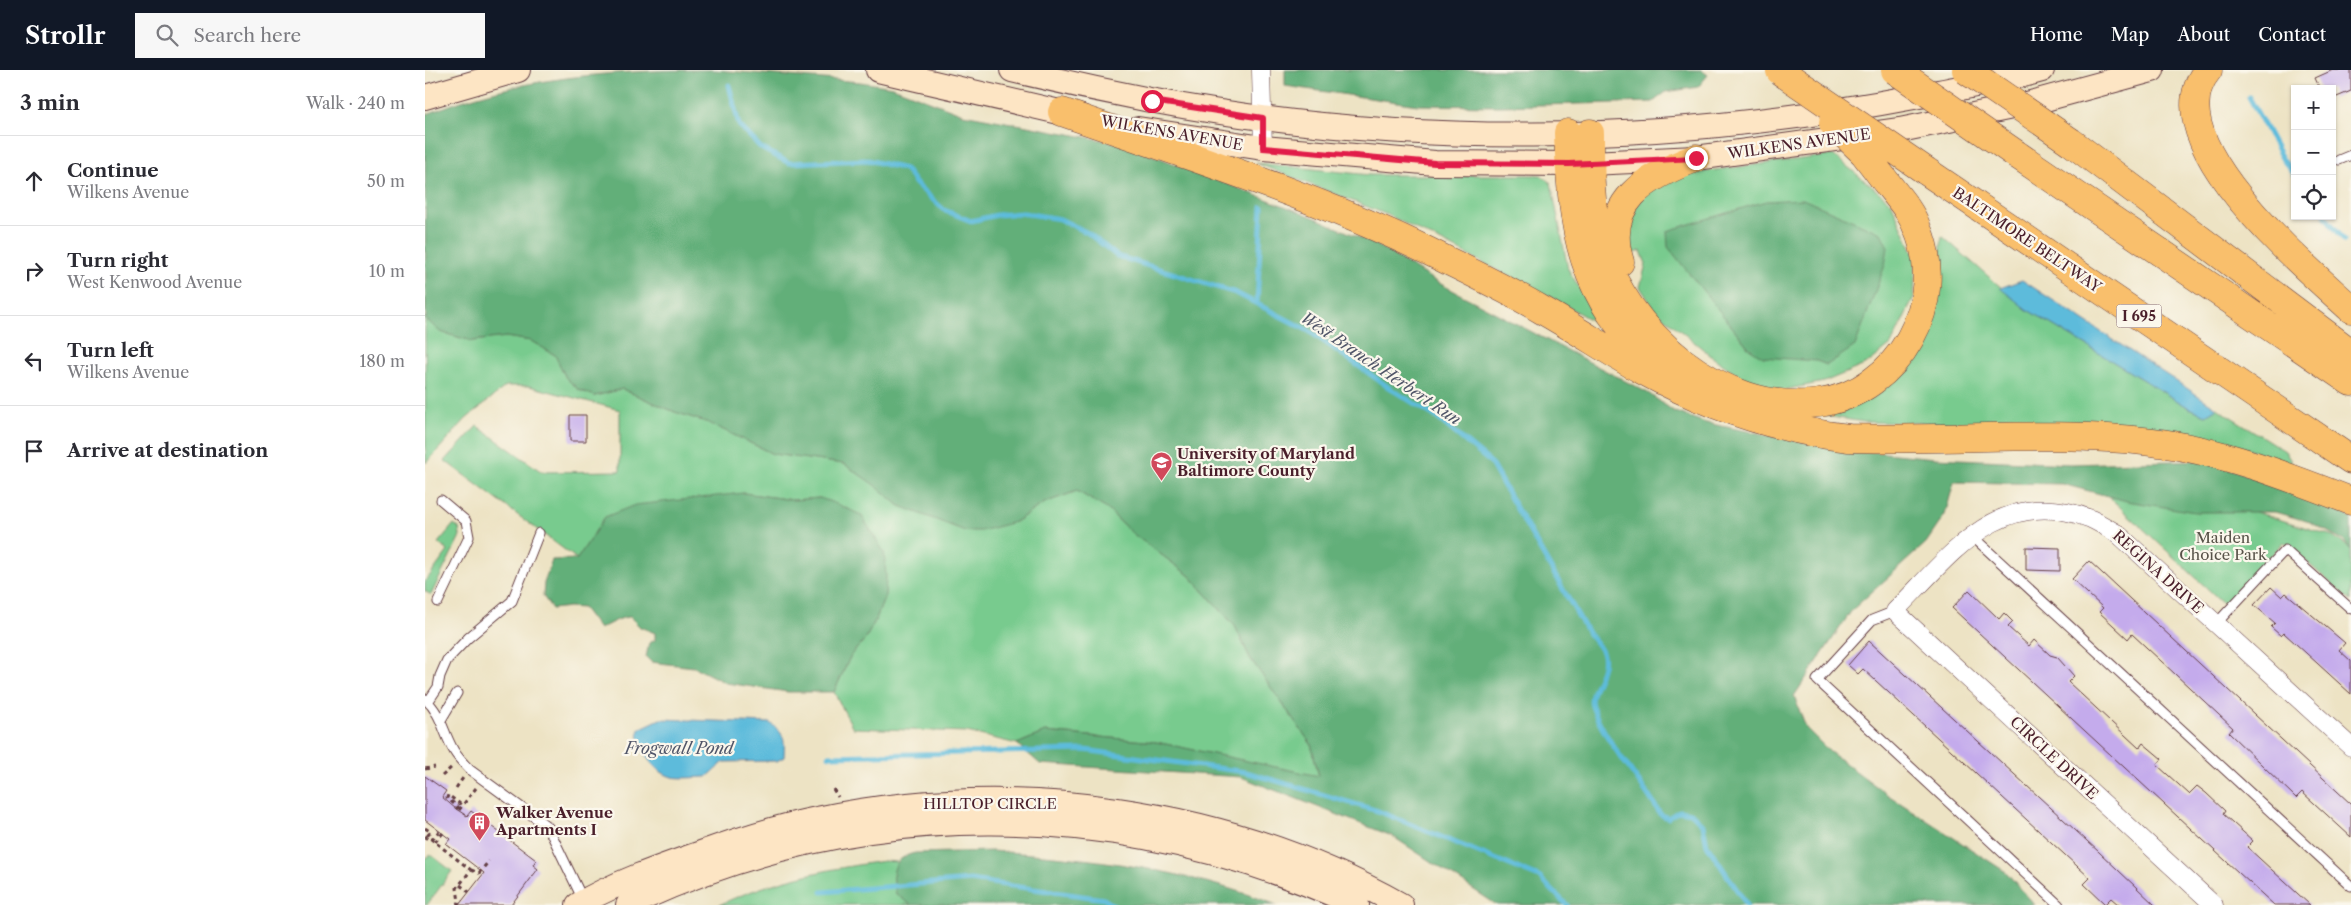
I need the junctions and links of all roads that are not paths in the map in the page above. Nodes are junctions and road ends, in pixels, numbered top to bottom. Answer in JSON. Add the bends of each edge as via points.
{"nodes":[{"id":1,"x":519,"y":70,"type":"edge"},
{"id":2,"x":878,"y":70,"type":"edge"},
{"id":3,"x":1012,"y":70,"type":"edge"},
{"id":4,"x":1261,"y":70,"type":"edge"},
{"id":5,"x":1895,"y":70,"type":"edge"},
{"id":6,"x":1966,"y":70,"type":"edge"},
{"id":7,"x":1990,"y":70,"type":"edge"},
{"id":8,"x":2041,"y":70,"type":"edge"},
{"id":9,"x":2152,"y":70,"type":"edge"},
{"id":10,"x":2208,"y":70,"type":"edge"},
{"id":11,"x":1779,"y":71,"type":"edge"},
{"id":12,"x":425,"y":97,"type":"edge"},
{"id":13,"x":1884,"y":102,"type":"junction"},
{"id":14,"x":1062,"y":112,"type":"junction"},
{"id":15,"x":1263,"y":118,"type":"junction"},
{"id":16,"x":1579,"y":133,"type":"junction"},
{"id":17,"x":1263,"y":148,"type":"junction"},
{"id":18,"x":2351,"y":155,"type":"edge"},
{"id":19,"x":1696,"y":158,"type":"junction"},
{"id":20,"x":2339,"y":160,"type":"dead end"},
{"id":21,"x":1580,"y":164,"type":"junction"},
{"id":22,"x":2351,"y":309,"type":"edge"},
{"id":23,"x":2351,"y":353,"type":"edge"},
{"id":24,"x":2351,"y":382,"type":"edge"},
{"id":25,"x":1718,"y":394,"type":"junction"},
{"id":26,"x":2351,"y":460,"type":"edge"},
{"id":27,"x":441,"y":500,"type":"dead end"},
{"id":28,"x":2351,"y":501,"type":"edge"},
{"id":29,"x":539,"y":533,"type":"dead end"},
{"id":30,"x":1970,"y":535,"type":"junction"},
{"id":31,"x":438,"y":602,"type":"dead end"},
{"id":32,"x":2351,"y":610,"type":"edge"},
{"id":33,"x":1895,"y":611,"type":"junction"},
{"id":34,"x":2215,"y":625,"type":"junction"},
{"id":35,"x":457,"y":693,"type":"dead end"},
{"id":36,"x":427,"y":700,"type":"edge"},
{"id":37,"x":441,"y":720,"type":"junction"},
{"id":38,"x":2351,"y":747,"type":"edge"},
{"id":39,"x":2351,"y":886,"type":"edge"},
{"id":40,"x":582,"y":904,"type":"edge"},
{"id":41,"x":628,"y":905,"type":"edge"},
{"id":42,"x":1357,"y":905,"type":"edge"},
{"id":43,"x":1401,"y":905,"type":"edge"},
{"id":44,"x":2059,"y":905,"type":"edge"},
{"id":45,"x":2214,"y":905,"type":"edge"}],
"edges":[{"from":1,"to":12,"type":"main road"},
{"from":2,"to":14,"type":"main road","name":"WILKENS AVENUE"},
{"from":3,"to":15,"type":"main road","name":"WILKENS AVENUE","via":[[1152,101]]},
{"from":4,"to":15,"type":"street"},
{"from":5,"to":24,"type":"highway","bridge":true},
{"from":6,"to":23,"type":"highway","bridge":true,"via":[[2071,142]]},
{"from":7,"to":13,"type":"main road"},
{"from":8,"to":13,"type":"main road","name":"WILKENS AVENUE"},
{"from":9,"to":19,"type":"main road","name":"WILKENS AVENUE","via":[[2027,104],[1900,130]]},
{"from":10,"to":22,"type":"highway","via":[[2198,88],[2197,117],[2200,133],[2216,166],[2239,200]]},
{"from":11,"to":25,"type":"highway","bridge":true,"via":[[1864,153],[1906,208],[1917,227],[1924,250],[1927,271],[1925,297],[1908,345],[1890,366],[1848,395],[1799,404]]},
{"from":11,"to":26,"type":"highway","name":"BALTIMORE BELTWAY","number":"I 695","bridge":true},
{"from":13,"to":16,"type":"main road","name":"WILKENS AVENUE","via":[[1787,118],[1670,130]]},
{"from":14,"to":17,"type":"main road","name":"WILKENS AVENUE","via":[[1148,131]]},
{"from":14,"to":25,"type":"highway","via":[[1228,169],[1365,223],[1541,309],[1643,371]]},
{"from":15,"to":16,"type":"main road","name":"WILKENS AVENUE","via":[[1436,132]]},
{"from":15,"to":17,"type":"street"},
{"from":16,"to":21,"type":"highway"},
{"from":17,"to":21,"type":"main road","name":"WILKENS AVENUE","via":[[1435,163]]},
{"from":18,"to":20,"type":"lane"},
{"from":19,"to":21,"type":"main road","name":"WILKENS AVENUE"},
{"from":19,"to":25,"type":"highway","via":[[1669,168],[1636,189],[1616,224],[1616,245],[1622,268],[1652,317]]},
{"from":21,"to":25,"type":"highway","via":[[1573,211],[1580,248],[1610,313],[1630,340],[1657,366]]},
{"from":25,"to":28,"type":"highway","via":[[1781,426],[1818,435],[1849,438],[2035,437],[2152,442],[2243,463]]},
{"from":27,"to":31,"type":"lane","via":[[466,521],[469,537]]},
{"from":29,"to":36,"type":"lane","via":[[512,601],[447,660],[438,687]]},
{"from":30,"to":33,"type":"street","name":"REGINA DRIVE"},
{"from":30,"to":34,"type":"street","name":"REGINA DRIVE","via":[[1994,520],[2016,513],[2042,510],[2091,519],[2118,534]]},
{"from":30,"to":39,"type":"lane"},
{"from":32,"to":34,"type":"lane","via":[[2285,550]]},
{"from":33,"to":44,"type":"lane","via":[[1872,620],[1817,680]]},
{"from":33,"to":45,"type":"street","name":"CIRCLE DRIVE"},
{"from":34,"to":38,"type":"street","name":"REGINA DRIVE"},
{"from":35,"to":37,"type":"lane"},
{"from":36,"to":37,"type":"lane"},
{"from":37,"to":40,"type":"lane","via":[[453,750],[465,765],[548,827]]},
{"from":40,"to":43,"type":"main road","name":"HILLTOP CIRCLE","via":[[686,858],[751,835],[816,819],[892,807],[1012,801],[1087,805],[1236,835],[1312,862]]},
{"from":41,"to":42,"type":"main road","name":"HILLTOP CIRCLE","via":[[756,855],[821,838],[912,826],[1012,822],[1086,827],[1160,839],[1231,856],[1310,884]]}]}
